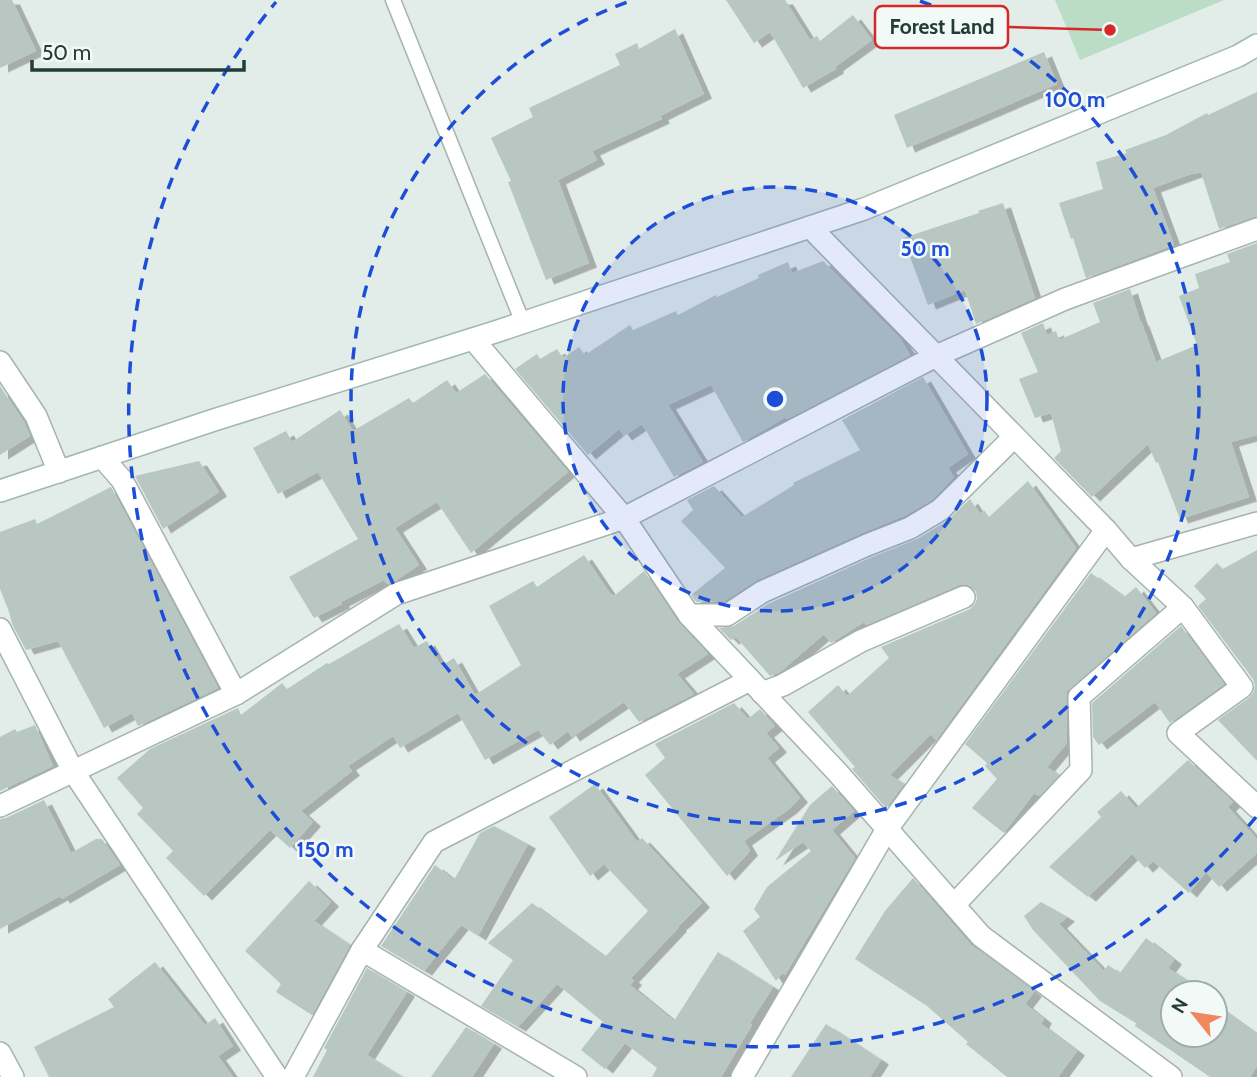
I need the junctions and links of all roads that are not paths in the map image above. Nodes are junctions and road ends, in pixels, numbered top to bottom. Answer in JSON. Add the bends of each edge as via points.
{"nodes":[{"id":1,"x":393,"y":0,"type":"edge"},
{"id":2,"x":1257,"y":45,"type":"edge"},
{"id":3,"x":810,"y":226,"type":"junction"},
{"id":4,"x":1257,"y":229,"type":"edge"},
{"id":5,"x":523,"y":323,"type":"junction"},
{"id":6,"x":473,"y":340,"type":"junction"},
{"id":7,"x":936,"y":356,"type":"junction"},
{"id":8,"x":0,"y":362,"type":"edge"},
{"id":9,"x":1014,"y":437,"type":"junction"},
{"id":10,"x":102,"y":457,"type":"junction"},
{"id":11,"x":59,"y":472,"type":"junction"},
{"id":12,"x":0,"y":491,"type":"edge"},
{"id":13,"x":624,"y":518,"type":"junction"},
{"id":14,"x":1257,"y":523,"type":"edge"},
{"id":15,"x":1106,"y":530,"type":"junction"},
{"id":16,"x":1131,"y":559,"type":"junction"},
{"id":17,"x":964,"y":597,"type":"dead end"},
{"id":18,"x":1182,"y":607,"type":"junction"},
{"id":19,"x":689,"y":615,"type":"junction"},
{"id":20,"x":0,"y":629,"type":"edge"},
{"id":21,"x":1250,"y":683,"type":"edge"},
{"id":22,"x":756,"y":686,"type":"junction"},
{"id":23,"x":236,"y":694,"type":"junction"},
{"id":24,"x":73,"y":771,"type":"junction"},
{"id":25,"x":0,"y":806,"type":"edge"},
{"id":26,"x":1257,"y":807,"type":"edge"},
{"id":27,"x":887,"y":829,"type":"junction"},
{"id":28,"x":954,"y":905,"type":"junction"},
{"id":29,"x":362,"y":950,"type":"junction"},
{"id":30,"x":0,"y":1053,"type":"edge"},
{"id":31,"x":13,"y":1077,"type":"edge"},
{"id":32,"x":277,"y":1077,"type":"edge"},
{"id":33,"x":293,"y":1077,"type":"edge"},
{"id":34,"x":576,"y":1077,"type":"edge"},
{"id":35,"x":743,"y":1077,"type":"edge"},
{"id":36,"x":1171,"y":1077,"type":"edge"}],
"edges":[{"from":1,"to":5,"type":"lane"},
{"from":2,"to":3,"type":"street","via":[[864,209]]},
{"from":3,"to":5,"type":"street"},
{"from":3,"to":7,"type":"street"},
{"from":4,"to":7,"type":"street","via":[[1065,299]]},
{"from":5,"to":6,"type":"street"},
{"from":6,"to":10,"type":"street"},
{"from":6,"to":13,"type":"street"},
{"from":7,"to":9,"type":"street"},
{"from":7,"to":13,"type":"street"},
{"from":8,"to":11,"type":"street","via":[[36,416]]},
{"from":9,"to":15,"type":"street"},
{"from":9,"to":19,"type":"street","via":[[940,510],[910,528],[762,592],[727,615]]},
{"from":10,"to":11,"type":"street"},
{"from":10,"to":23,"type":"street","via":[[122,480]]},
{"from":11,"to":12,"type":"street"},
{"from":13,"to":19,"type":"street"},
{"from":13,"to":23,"type":"street","via":[[396,594]]},
{"from":14,"to":16,"type":"street"},
{"from":15,"to":16,"type":"street"},
{"from":15,"to":27,"type":"street"},
{"from":16,"to":18,"type":"street"},
{"from":17,"to":22,"type":"street","via":[[861,641],[783,685]]},
{"from":18,"to":21,"type":"street"},
{"from":18,"to":28,"type":"street","via":[[1079,697],[1081,770]]},
{"from":19,"to":22,"type":"street"},
{"from":20,"to":24,"type":"street"},
{"from":21,"to":26,"type":"street","via":[[1178,733]]},
{"from":22,"to":27,"type":"street"},
{"from":22,"to":29,"type":"street","via":[[434,842]]},
{"from":23,"to":24,"type":"street"},
{"from":24,"to":25,"type":"street"},
{"from":24,"to":32,"type":"street"},
{"from":27,"to":28,"type":"street"},
{"from":27,"to":35,"type":"street"},
{"from":28,"to":36,"type":"street","via":[[981,936]]},
{"from":29,"to":33,"type":"street"},
{"from":29,"to":34,"type":"street"},
{"from":30,"to":31,"type":"street"}]}
